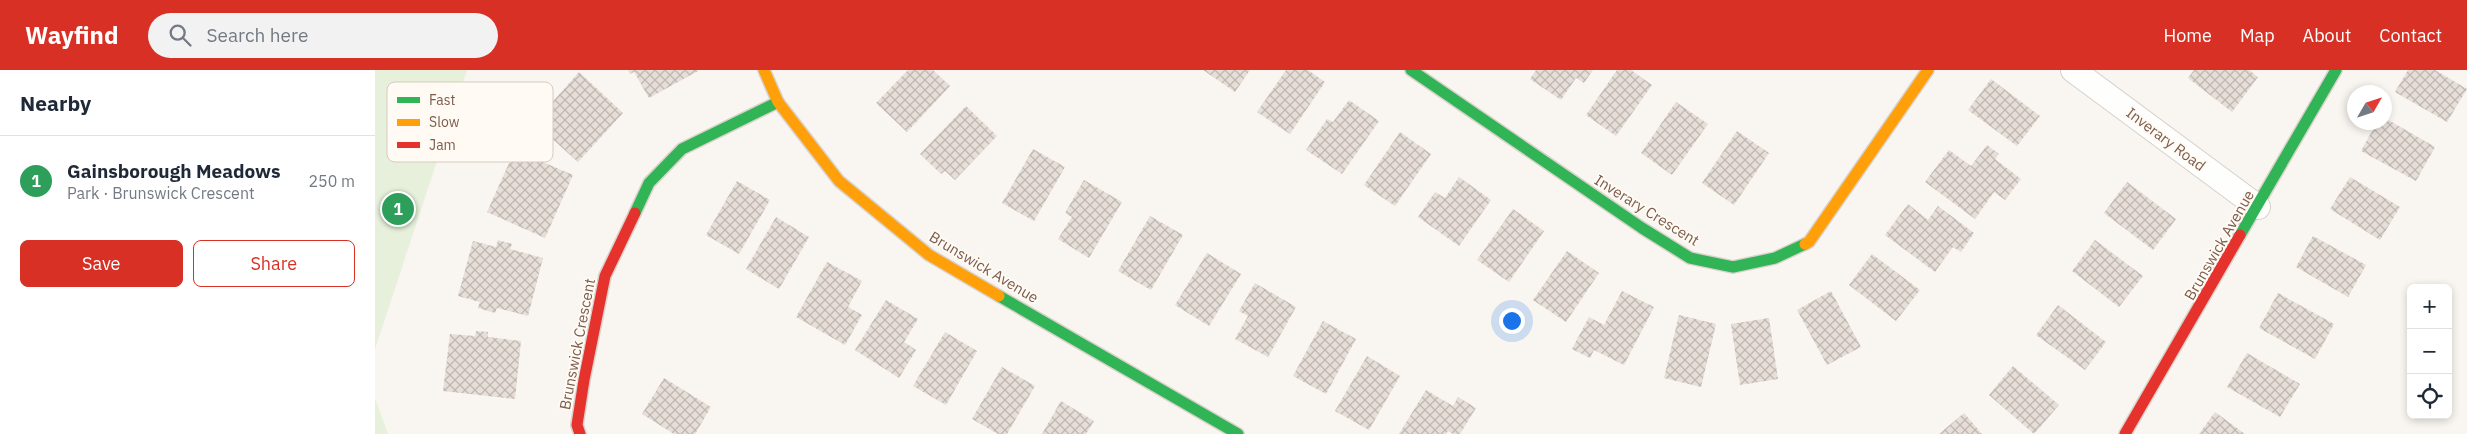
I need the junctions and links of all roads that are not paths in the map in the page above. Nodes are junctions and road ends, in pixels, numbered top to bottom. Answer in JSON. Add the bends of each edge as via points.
{"nodes":[{"id":1,"x":764,"y":70,"type":"edge"},
{"id":2,"x":1411,"y":70,"type":"edge"},
{"id":3,"x":1928,"y":70,"type":"edge"},
{"id":4,"x":2073,"y":70,"type":"edge"},
{"id":5,"x":2336,"y":70,"type":"edge"},
{"id":6,"x":777,"y":102,"type":"junction"},
{"id":7,"x":2258,"y":207,"type":"junction"},
{"id":8,"x":580,"y":434,"type":"edge"},
{"id":9,"x":1239,"y":434,"type":"edge"},
{"id":10,"x":2125,"y":434,"type":"edge"}],
"edges":[{"from":1,"to":6,"type":"street","name":"Brunswick Avenue"},
{"from":2,"to":3,"type":"street","name":"Inverary Crescent","via":[[1690,258],[1733,266],[1775,258],[1809,242]]},
{"from":4,"to":7,"type":"street","name":"Inverary Road"},
{"from":5,"to":7,"type":"street","name":"Brunswick Avenue"},
{"from":6,"to":8,"type":"street","name":"Brunswick Crescent","via":[[682,149],[649,183],[605,276],[579,407],[577,425]]},
{"from":6,"to":9,"type":"street","name":"Brunswick Avenue","via":[[839,181],[929,255]]},
{"from":7,"to":10,"type":"street","name":"Brunswick Avenue"}]}
